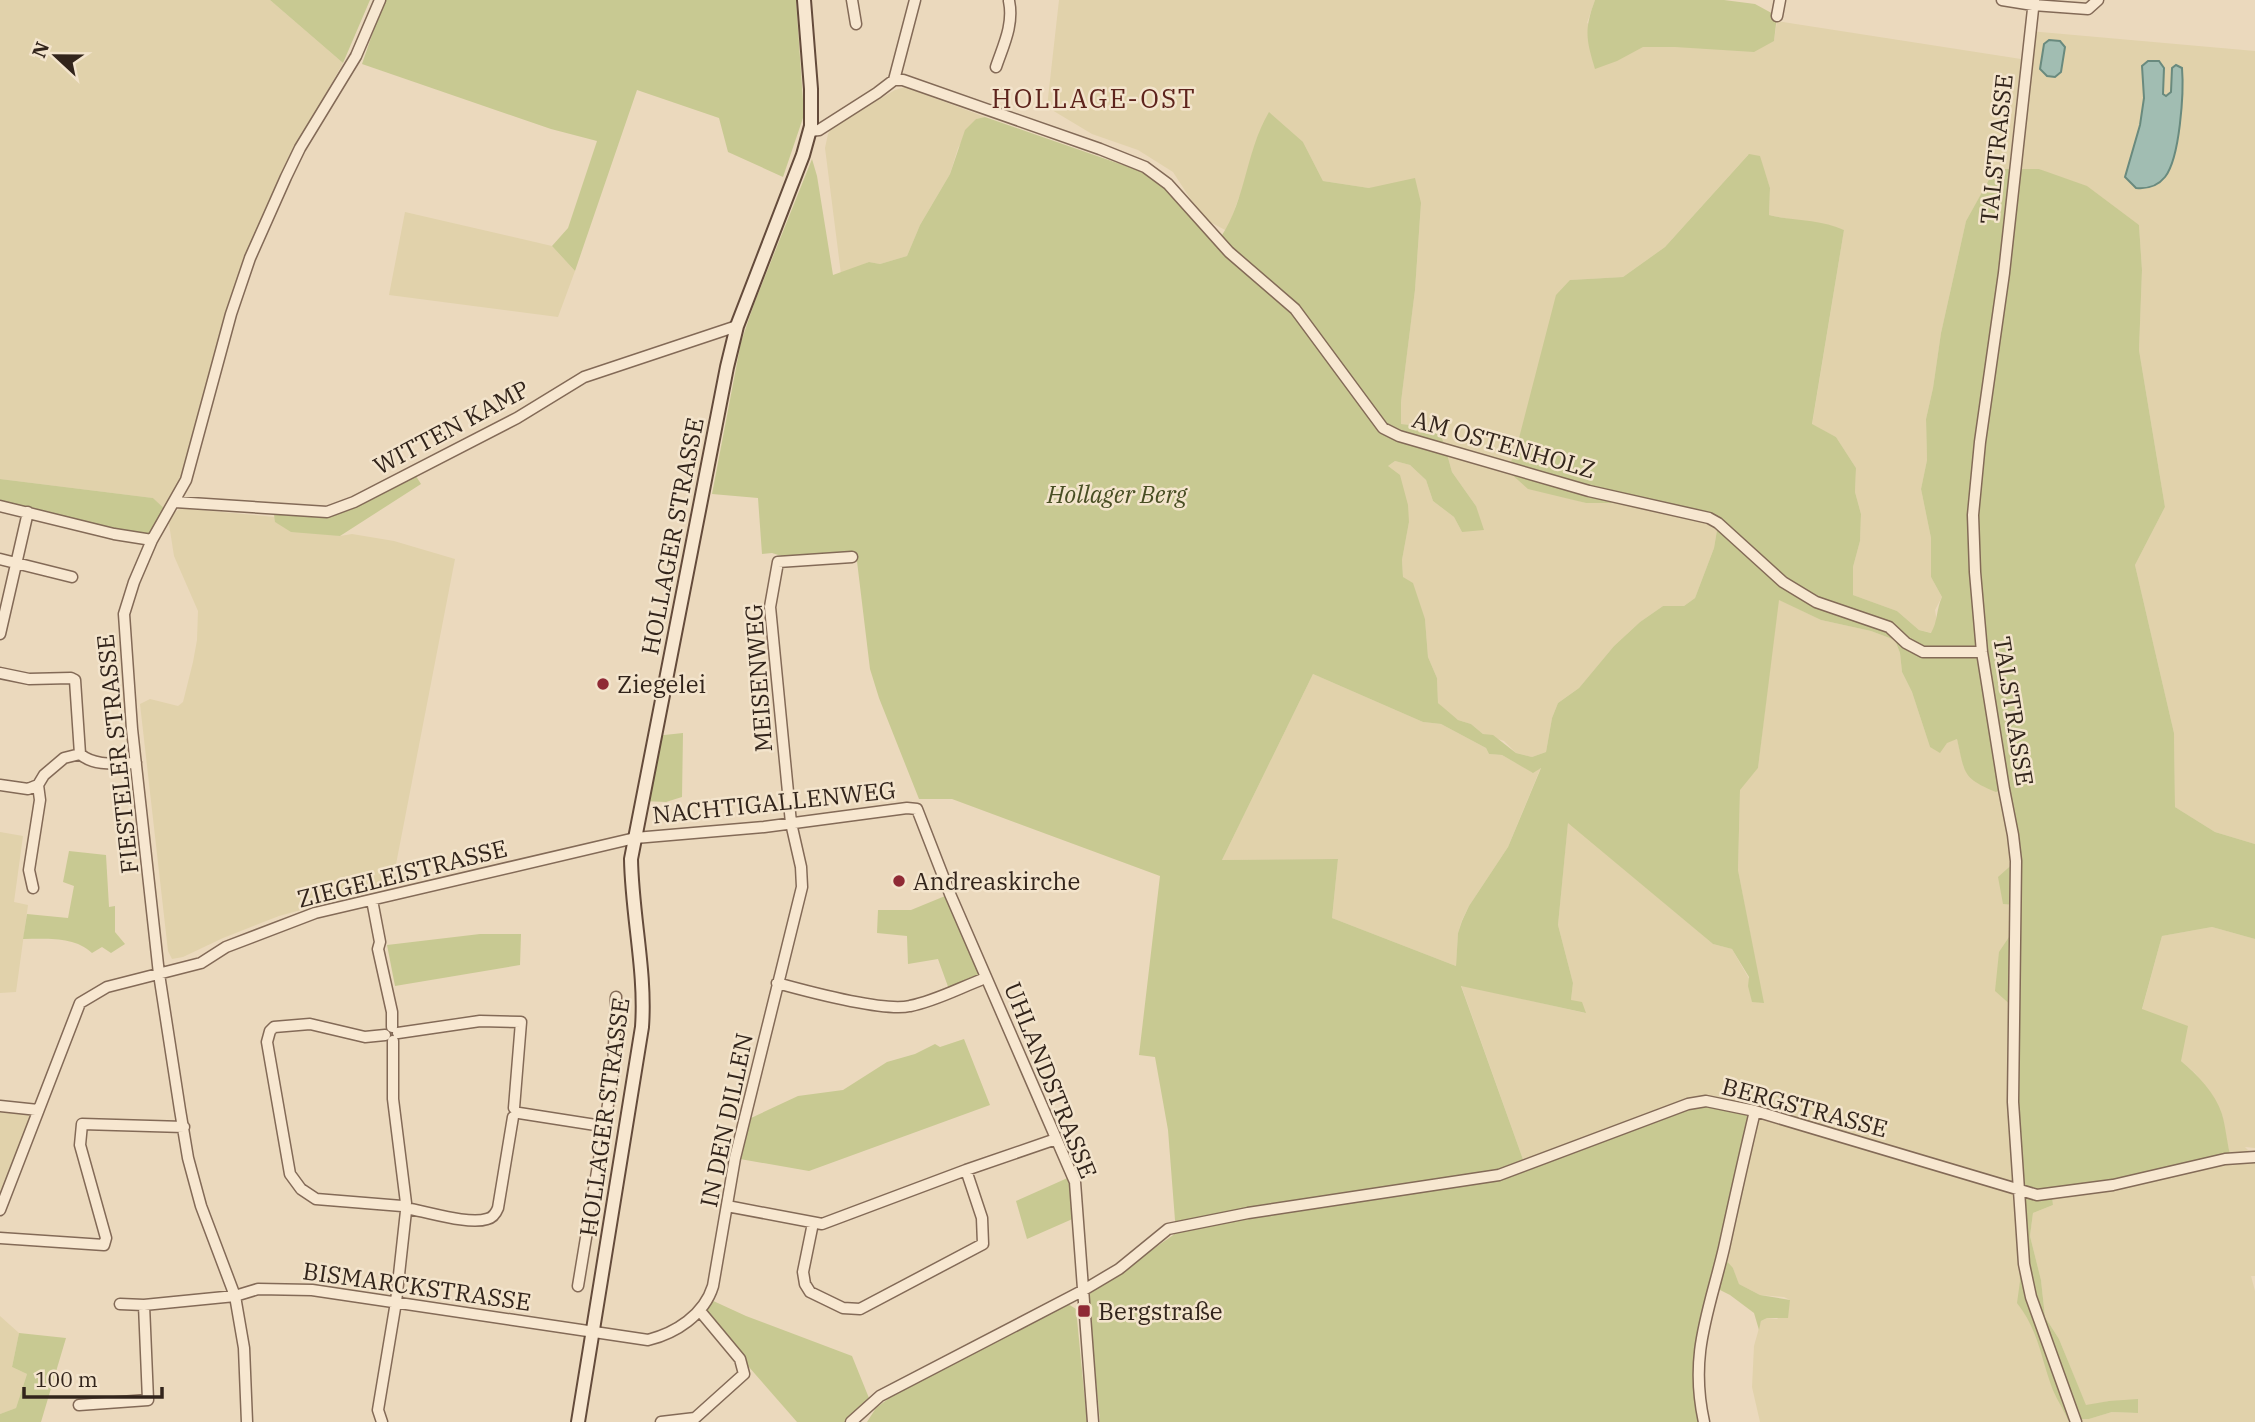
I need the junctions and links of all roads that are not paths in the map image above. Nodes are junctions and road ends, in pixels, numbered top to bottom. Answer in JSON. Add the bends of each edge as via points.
{"nodes":[{"id":1,"x":380,"y":0,"type":"edge"},
{"id":2,"x":804,"y":0,"type":"edge"},
{"id":3,"x":852,"y":0,"type":"edge"},
{"id":4,"x":915,"y":0,"type":"edge"},
{"id":5,"x":1780,"y":0,"type":"edge"},
{"id":6,"x":2002,"y":0,"type":"edge"},
{"id":7,"x":2098,"y":0,"type":"edge"},
{"id":8,"x":1006,"y":1,"type":"edge"},
{"id":9,"x":2033,"y":2,"type":"edge"},
{"id":10,"x":1777,"y":16,"type":"dead end"},
{"id":11,"x":856,"y":24,"type":"dead end"},
{"id":12,"x":996,"y":67,"type":"dead end"},
{"id":13,"x":894,"y":79,"type":"junction"},
{"id":14,"x":810,"y":131,"type":"junction"},
{"id":15,"x":737,"y":326,"type":"junction"},
{"id":16,"x":175,"y":502,"type":"junction"},
{"id":17,"x":0,"y":506,"type":"edge"},
{"id":18,"x":28,"y":512,"type":"junction"},
{"id":19,"x":152,"y":540,"type":"junction"},
{"id":20,"x":852,"y":557,"type":"dead end"},
{"id":21,"x":0,"y":559,"type":"edge"},
{"id":22,"x":16,"y":563,"type":"junction"},
{"id":23,"x":72,"y":578,"type":"dead end"},
{"id":24,"x":0,"y":634,"type":"edge"},
{"id":25,"x":1982,"y":652,"type":"junction"},
{"id":26,"x":0,"y":673,"type":"edge"},
{"id":27,"x":80,"y":754,"type":"junction"},
{"id":28,"x":136,"y":763,"type":"junction"},
{"id":29,"x":0,"y":785,"type":"edge"},
{"id":30,"x":38,"y":785,"type":"junction"},
{"id":31,"x":917,"y":809,"type":"joint"},
{"id":32,"x":791,"y":822,"type":"junction"},
{"id":33,"x":635,"y":838,"type":"junction"},
{"id":34,"x":33,"y":888,"type":"dead end"},
{"id":35,"x":372,"y":900,"type":"junction"},
{"id":36,"x":159,"y":974,"type":"junction"},
{"id":37,"x":986,"y":978,"type":"junction"},
{"id":38,"x":777,"y":984,"type":"junction"},
{"id":39,"x":616,"y":997,"type":"dead end"},
{"id":40,"x":392,"y":1034,"type":"junction"},
{"id":41,"x":0,"y":1106,"type":"edge"},
{"id":42,"x":38,"y":1110,"type":"junction"},
{"id":43,"x":1755,"y":1111,"type":"junction"},
{"id":44,"x":515,"y":1113,"type":"junction"},
{"id":45,"x":604,"y":1126,"type":"junction"},
{"id":46,"x":184,"y":1127,"type":"junction"},
{"id":47,"x":627,"y":1129,"type":"junction"},
{"id":48,"x":1056,"y":1139,"type":"junction"},
{"id":49,"x":2255,"y":1157,"type":"edge"},
{"id":50,"x":965,"y":1170,"type":"junction"},
{"id":51,"x":2018,"y":1190,"type":"junction"},
{"id":52,"x":727,"y":1206,"type":"junction"},
{"id":53,"x":406,"y":1207,"type":"junction"},
{"id":54,"x":0,"y":1210,"type":"edge"},
{"id":55,"x":813,"y":1223,"type":"junction"},
{"id":56,"x":0,"y":1238,"type":"edge"},
{"id":57,"x":578,"y":1286,"type":"dead end"},
{"id":58,"x":1082,"y":1291,"type":"junction"},
{"id":59,"x":234,"y":1296,"type":"junction"},
{"id":60,"x":396,"y":1302,"type":"junction"},
{"id":61,"x":120,"y":1304,"type":"dead end"},
{"id":62,"x":144,"y":1305,"type":"junction"},
{"id":63,"x":699,"y":1311,"type":"junction"},
{"id":64,"x":594,"y":1333,"type":"junction"},
{"id":65,"x":79,"y":1405,"type":"dead end"},
{"id":66,"x":247,"y":1422,"type":"edge"},
{"id":67,"x":382,"y":1422,"type":"edge"},
{"id":68,"x":578,"y":1422,"type":"edge"},
{"id":69,"x":661,"y":1422,"type":"edge"},
{"id":70,"x":851,"y":1422,"type":"edge"},
{"id":71,"x":1093,"y":1422,"type":"edge"},
{"id":72,"x":1704,"y":1422,"type":"edge"},
{"id":73,"x":2076,"y":1422,"type":"edge"}],
"edges":[{"from":1,"to":16,"type":"street","name":"FIESTELER STRASSE","via":[[356,56],[300,148],[250,258],[186,480]]},
{"from":2,"to":14,"type":"main road","name":"HOLLAGER STRASSE"},
{"from":3,"to":11,"type":"street"},
{"from":4,"to":13,"type":"street"},
{"from":5,"to":10,"type":"street"},
{"from":6,"to":9,"type":"street"},
{"from":7,"to":9,"type":"street","via":[[2088,9]]},
{"from":8,"to":12,"type":"street","via":[[1011,23]]},
{"from":9,"to":25,"type":"street","name":"TALSTRASSE","via":[[1973,515]]},
{"from":13,"to":14,"type":"street","via":[[819,130]]},
{"from":13,"to":25,"type":"street","name":"AM OSTENHOLZ","via":[[1145,167],[1168,184],[1228,252],[1295,309],[1383,428],[1511,470],[1709,518],[1783,582],[1816,602],[1889,627],[1923,652]]},
{"from":14,"to":15,"type":"main road","name":"HOLLAGER STRASSE"},
{"from":15,"to":16,"type":"street","name":"WITTEN KAMP","via":[[584,377],[505,425],[327,512]]},
{"from":15,"to":33,"type":"main road","name":"HOLLAGER STRASSE"},
{"from":16,"to":19,"type":"street","name":"FIESTELER STRASSE"},
{"from":17,"to":18,"type":"street"},
{"from":18,"to":19,"type":"street"},
{"from":18,"to":22,"type":"street"},
{"from":19,"to":28,"type":"street","name":"FIESTELER STRASSE","via":[[124,614]]},
{"from":20,"to":32,"type":"street","name":"MEISENWEG","via":[[778,562],[776,570],[770,607]]},
{"from":21,"to":22,"type":"street"},
{"from":22,"to":23,"type":"street"},
{"from":22,"to":24,"type":"street"},
{"from":25,"to":51,"type":"street","name":"TALSTRASSE","via":[[2016,861],[2013,1102]]},
{"from":26,"to":27,"type":"street","via":[[75,680]]},
{"from":27,"to":28,"type":"street","via":[[99,763]]},
{"from":27,"to":30,"type":"street","via":[[64,758]]},
{"from":28,"to":36,"type":"street","name":"FIESTELER STRASSE"},
{"from":29,"to":30,"type":"street","via":[[28,789]]},
{"from":30,"to":34,"type":"street","via":[[40,800],[29,870]]},
{"from":31,"to":32,"type":"street","name":"NACHTIGALLENWEG"},
{"from":31,"to":37,"type":"street","name":"UHLANDSTRASSE"},
{"from":32,"to":33,"type":"street","name":"NACHTIGALLENWEG"},
{"from":32,"to":38,"type":"street","name":"IN DEN DILLEN","via":[[802,887]]},
{"from":33,"to":35,"type":"street","name":"ZIEGELEISTRASSE"},
{"from":33,"to":47,"type":"main road","name":"HOLLAGER STRASSE","via":[[632,891],[644,999]]},
{"from":35,"to":36,"type":"street","name":"ZIEGELEISTRASSE","via":[[315,913],[226,947],[201,963]]},
{"from":35,"to":40,"type":"street"},
{"from":36,"to":42,"type":"street","name":"ZIEGELEISTRASSE","via":[[107,987],[80,1003]]},
{"from":36,"to":46,"type":"street","name":"FIESTELER STRASSE"},
{"from":37,"to":38,"type":"street","via":[[909,1007]]},
{"from":37,"to":48,"type":"street","name":"UHLANDSTRASSE"},
{"from":38,"to":52,"type":"street","name":"IN DEN DILLEN"},
{"from":39,"to":45,"type":"street","via":[[613,1072]]},
{"from":40,"to":44,"type":"street","via":[[480,1021],[521,1022]]},
{"from":40,"to":53,"type":"street","via":[[393,1099]]},
{"from":40,"to":53,"type":"street","via":[[353,1035],[310,1024],[274,1027],[267,1042],[290,1174],[301,1189],[316,1199]]},
{"from":41,"to":42,"type":"street"},
{"from":42,"to":54,"type":"street","name":"ZIEGELEISTRASSE"},
{"from":43,"to":51,"type":"street","name":"BERGSTRASSE"},
{"from":43,"to":58,"type":"street","name":"BERGSTRASSE","via":[[1706,1101],[1688,1104],[1499,1175],[1168,1229],[1119,1269]]},
{"from":43,"to":72,"type":"street","via":[[1701,1335],[1698,1392]]},
{"from":44,"to":45,"type":"street"},
{"from":44,"to":53,"type":"street","via":[[495,1215],[487,1220],[465,1219]]},
{"from":45,"to":47,"type":"street"},
{"from":45,"to":57,"type":"street"},
{"from":46,"to":56,"type":"street","via":[[82,1124],[80,1146],[106,1238],[104,1245]]},
{"from":46,"to":59,"type":"street","name":"FIESTELER STRASSE","via":[[201,1206]]},
{"from":47,"to":64,"type":"main road","name":"HOLLAGER STRASSE"},
{"from":48,"to":50,"type":"street"},
{"from":48,"to":58,"type":"street","name":"UHLANDSTRASSE","via":[[1074,1182]]},
{"from":49,"to":51,"type":"street","name":"BERGSTRASSE","via":[[2046,1196]]},
{"from":50,"to":55,"type":"street","via":[[822,1224]]},
{"from":50,"to":55,"type":"street","via":[[982,1218],[983,1244],[860,1309],[843,1308],[810,1292],[805,1284],[803,1272]]},
{"from":51,"to":73,"type":"street","name":"TALSTRASSE","via":[[2031,1297]]},
{"from":52,"to":55,"type":"street"},
{"from":52,"to":63,"type":"street","name":"IN DEN DILLEN","via":[[713,1286]]},
{"from":53,"to":60,"type":"street"},
{"from":58,"to":70,"type":"street","name":"BERGSTRASSE","via":[[880,1396]]},
{"from":58,"to":71,"type":"street","name":"UHLANDSTRASSE"},
{"from":59,"to":60,"type":"street","name":"BISMARCKSTRASSE","via":[[258,1289],[288,1289]]},
{"from":59,"to":62,"type":"street","name":"BISMARCKSTRASSE"},
{"from":59,"to":66,"type":"street","name":"FIESTELER STRASSE","via":[[244,1349]]},
{"from":60,"to":64,"type":"street","name":"BISMARCKSTRASSE"},
{"from":60,"to":67,"type":"street","via":[[378,1410]]},
{"from":61,"to":62,"type":"street","name":"BISMARCKSTRASSE"},
{"from":62,"to":65,"type":"street","via":[[148,1400]]},
{"from":63,"to":64,"type":"street","name":"IN DEN DILLEN","via":[[675,1331],[648,1340]]},
{"from":63,"to":69,"type":"street","via":[[740,1359],[744,1374],[695,1418]]},
{"from":64,"to":68,"type":"main road","name":"HOLLAGER STRASSE"}]}
